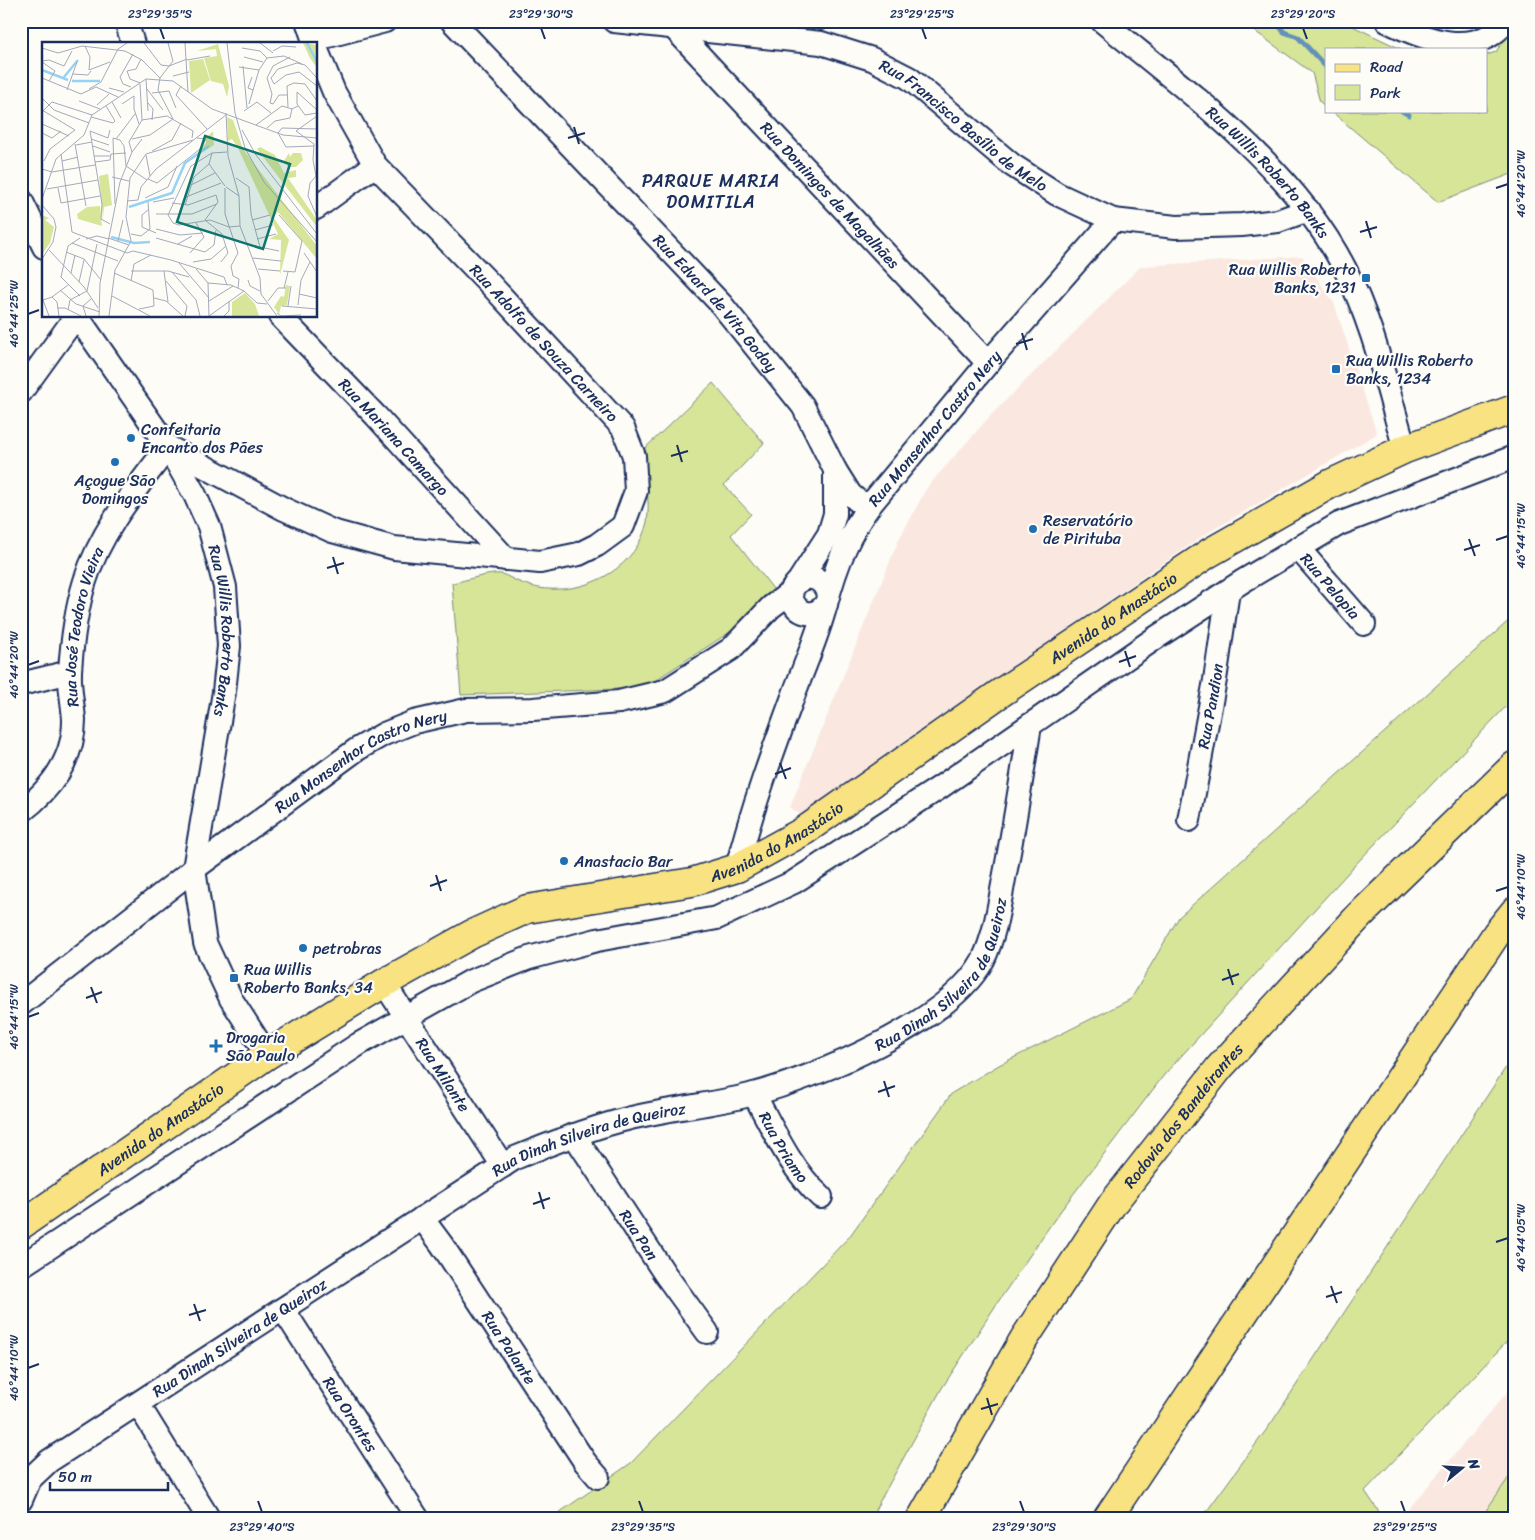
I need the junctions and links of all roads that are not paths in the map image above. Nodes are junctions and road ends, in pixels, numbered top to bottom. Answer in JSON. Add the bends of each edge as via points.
{"nodes":[{"id":1,"x":126,"y":21,"type":"edge"},
{"id":2,"x":385,"y":21,"type":"edge"},
{"id":3,"x":452,"y":21,"type":"edge"},
{"id":4,"x":614,"y":21,"type":"edge"},
{"id":5,"x":1102,"y":21,"type":"edge"},
{"id":6,"x":1387,"y":21,"type":"edge"},
{"id":7,"x":1506,"y":21,"type":"edge"},
{"id":8,"x":673,"y":27,"type":"junction"},
{"id":9,"x":313,"y":38,"type":"edge"},
{"id":10,"x":133,"y":42,"type":"edge"},
{"id":11,"x":318,"y":51,"type":"edge"},
{"id":12,"x":375,"y":165,"type":"junction"},
{"id":13,"x":21,"y":200,"type":"edge"},
{"id":14,"x":318,"y":207,"type":"edge"},
{"id":15,"x":1308,"y":210,"type":"junction"},
{"id":16,"x":1113,"y":220,"type":"junction"},
{"id":17,"x":42,"y":243,"type":"edge"},
{"id":18,"x":76,"y":318,"type":"edge"},
{"id":19,"x":78,"y":318,"type":"edge"},
{"id":20,"x":282,"y":318,"type":"edge"},
{"id":21,"x":988,"y":363,"type":"junction"},
{"id":22,"x":21,"y":392,"type":"edge"},
{"id":23,"x":1514,"y":409,"type":"edge"},
{"id":24,"x":168,"y":447,"type":"junction"},
{"id":25,"x":1404,"y":449,"type":"junction"},
{"id":26,"x":1514,"y":457,"type":"edge"},
{"id":27,"x":835,"y":470,"type":"junction"},
{"id":28,"x":863,"y":513,"type":"junction"},
{"id":29,"x":829,"y":534,"type":"junction"},
{"id":30,"x":1298,"y":548,"type":"junction"},
{"id":31,"x":506,"y":558,"type":"junction"},
{"id":32,"x":796,"y":585,"type":"junction"},
{"id":33,"x":1228,"y":591,"type":"junction"},
{"id":34,"x":827,"y":599,"type":"junction"},
{"id":35,"x":803,"y":612,"type":"junction"},
{"id":36,"x":1364,"y":624,"type":"dead end"},
{"id":37,"x":747,"y":634,"type":"junction"},
{"id":38,"x":808,"y":655,"type":"junction"},
{"id":39,"x":70,"y":672,"type":"junction"},
{"id":40,"x":21,"y":684,"type":"edge"},
{"id":41,"x":1030,"y":725,"type":"junction"},
{"id":42,"x":1514,"y":766,"type":"edge"},
{"id":43,"x":21,"y":812,"type":"edge"},
{"id":44,"x":1189,"y":820,"type":"dead end"},
{"id":45,"x":737,"y":868,"type":"junction"},
{"id":46,"x":194,"y":869,"type":"junction"},
{"id":47,"x":1514,"y":912,"type":"edge"},
{"id":48,"x":384,"y":983,"type":"junction"},
{"id":49,"x":21,"y":1004,"type":"edge"},
{"id":50,"x":407,"y":1017,"type":"junction"},
{"id":51,"x":267,"y":1055,"type":"junction"},
{"id":52,"x":754,"y":1094,"type":"junction"},
{"id":53,"x":574,"y":1135,"type":"junction"},
{"id":54,"x":503,"y":1166,"type":"junction"},
{"id":55,"x":821,"y":1197,"type":"dead end"},
{"id":56,"x":422,"y":1218,"type":"junction"},
{"id":57,"x":21,"y":1225,"type":"edge"},
{"id":58,"x":21,"y":1266,"type":"edge"},
{"id":59,"x":282,"y":1309,"type":"junction"},
{"id":60,"x":707,"y":1332,"type":"dead end"},
{"id":61,"x":138,"y":1404,"type":"junction"},
{"id":62,"x":181,"y":1476,"type":"junction"},
{"id":63,"x":598,"y":1476,"type":"dead end"},
{"id":64,"x":21,"y":1500,"type":"edge"},
{"id":65,"x":188,"y":1519,"type":"edge"},
{"id":66,"x":209,"y":1519,"type":"edge"},
{"id":67,"x":418,"y":1519,"type":"edge"},
{"id":68,"x":921,"y":1519,"type":"edge"},
{"id":69,"x":1107,"y":1519,"type":"edge"}],
"edges":[{"from":1,"to":10,"type":"street"},
{"from":2,"to":9,"type":"street"},
{"from":3,"to":27,"type":"street","name":"Rua Edvard de Vita Godoy","via":[[721,304],[803,406]]},
{"from":4,"to":8,"type":"street","name":"Rua Francisco Basílio de Melo"},
{"from":5,"to":15,"type":"street","name":"Rua Willis Roberto Banks","via":[[1238,134]]},
{"from":6,"to":7,"type":"street","via":[[1442,43],[1467,44],[1500,30]]},
{"from":8,"to":16,"type":"street","name":"Rua Francisco Basílio de Melo","via":[[821,43],[872,59],[909,78],[1012,165],[1057,194]]},
{"from":8,"to":21,"type":"street","name":"Rua Domingos de Magalhães"},
{"from":11,"to":12,"type":"street","name":"Rua Adolfo de Souza Carneiro","via":[[334,92]]},
{"from":12,"to":14,"type":"street"},
{"from":12,"to":31,"type":"street","name":"Rua Adolfo de Souza Carneiro","via":[[623,428],[634,456],[636,491],[623,526],[597,545],[561,559],[540,562]]},
{"from":13,"to":17,"type":"street"},
{"from":15,"to":16,"type":"street","name":"Rua Francisco Basílio de Melo","via":[[1278,221],[1242,225],[1176,227]]},
{"from":15,"to":25,"type":"street","name":"Rua Willis Roberto Banks","via":[[1345,268],[1367,318]]},
{"from":16,"to":21,"type":"street","name":"Rua Monsenhor Castro Nery"},
{"from":18,"to":22,"type":"street"},
{"from":19,"to":24,"type":"street","name":"Rua Willis Roberto Banks"},
{"from":20,"to":31,"type":"street","name":"Rua Mariana Camargo"},
{"from":21,"to":28,"type":"street","name":"Rua Monsenhor Castro Nery"},
{"from":23,"to":25,"type":"main road","name":"Avenida do Anastácio"},
{"from":24,"to":31,"type":"street","name":"Rua Adolfo de Souza Carneiro","via":[[332,531],[394,548]]},
{"from":24,"to":39,"type":"street","name":"Rua José Teodoro Vieira","via":[[128,498],[94,557],[77,608]]},
{"from":24,"to":46,"type":"street","name":"Rua Willis Roberto Banks","via":[[209,526],[225,587],[229,646]]},
{"from":25,"to":45,"type":"main road","name":"Avenida do Anastácio","via":[[1332,483],[1209,553],[999,694],[804,831]]},
{"from":26,"to":30,"type":"street","via":[[1339,524]]},
{"from":27,"to":28,"type":"street","name":"Rua Edvard de Vita Godoy","via":[[850,494],[858,500]]},
{"from":27,"to":29,"type":"street","name":"Rua Edvard de Vita Godoy","via":[[834,514]]},
{"from":28,"to":29,"type":"street","name":"Rua Monsenhor Castro Nery"},
{"from":28,"to":34,"type":"street","name":"Rua Monsenhor Castro Nery","via":[[846,545]]},
{"from":29,"to":32,"type":"street","name":"Rua Edvard de Vita Godoy"},
{"from":30,"to":33,"type":"street"},
{"from":30,"to":36,"type":"street","name":"Rua Pelopia"},
{"from":32,"to":34,"type":"street","via":[[810,576],[819,579],[826,585]]},
{"from":32,"to":35,"type":"street","via":[[795,606]]},
{"from":32,"to":37,"type":"street","name":"Rua Monsenhor Castro Nery"},
{"from":33,"to":41,"type":"street"},
{"from":33,"to":44,"type":"street","name":"Rua Pandion"},
{"from":34,"to":35,"type":"street","via":[[821,610]]},
{"from":34,"to":38,"type":"street","via":[[819,632]]},
{"from":35,"to":37,"type":"street","name":"Rua Monsenhor Castro Nery"},
{"from":35,"to":38,"type":"street"},
{"from":37,"to":46,"type":"street","name":"Rua Monsenhor Castro Nery","via":[[731,649],[665,692],[619,702],[466,710],[414,722],[384,734],[356,750]]},
{"from":38,"to":45,"type":"street","via":[[758,796]]},
{"from":39,"to":40,"type":"street"},
{"from":39,"to":43,"type":"street","name":"Rua José Teodoro Vieira","via":[[73,735],[64,762],[53,782]]},
{"from":41,"to":50,"type":"street","via":[[794,882],[716,918],[597,940],[529,958],[471,981]]},
{"from":41,"to":52,"type":"street","name":"Rua Dinah Silveira de Queiroz","via":[[1008,863],[992,938],[970,980],[932,1011],[889,1038],[807,1077]]},
{"from":42,"to":68,"type":"main road","name":"Rodovia dos Bandeirantes","via":[[1360,915],[1214,1074],[1097,1227],[1024,1339]]},
{"from":45,"to":48,"type":"main road","name":"Avenida do Anastácio","via":[[692,882],[527,909],[472,934]]},
{"from":46,"to":49,"type":"street","name":"Rua Monsenhor Castro Nery"},
{"from":46,"to":51,"type":"street","name":"Rua Willis Roberto Banks","via":[[205,943],[231,999]]},
{"from":47,"to":69,"type":"main road"},
{"from":48,"to":50,"type":"street","name":"Rua Milante"},
{"from":48,"to":51,"type":"main road","name":"Avenida do Anastácio"},
{"from":50,"to":54,"type":"street","name":"Rua Milante"},
{"from":50,"to":58,"type":"street","via":[[350,1049]]},
{"from":51,"to":57,"type":"main road","name":"Avenida do Anastácio"},
{"from":52,"to":53,"type":"street","name":"Rua Dinah Silveira de Queiroz","via":[[620,1120]]},
{"from":52,"to":55,"type":"street","name":"Rua Priamo","via":[[810,1187]]},
{"from":53,"to":54,"type":"street","name":"Rua Dinah Silveira de Queiroz","via":[[515,1158]]},
{"from":53,"to":60,"type":"street","name":"Rua Pan","via":[[664,1274]]},
{"from":54,"to":56,"type":"street","name":"Rua Dinah Silveira de Queiroz"},
{"from":56,"to":59,"type":"street","name":"Rua Dinah Silveira de Queiroz"},
{"from":56,"to":63,"type":"street","name":"Rua Palante","via":[[585,1462]]},
{"from":59,"to":61,"type":"street","name":"Rua Dinah Silveira de Queiroz"},
{"from":59,"to":67,"type":"street","name":"Rua Orontes"},
{"from":61,"to":62,"type":"street"},
{"from":61,"to":64,"type":"street","name":"Rua Dinah Silveira de Queiroz","via":[[49,1461],[30,1479]]},
{"from":62,"to":65,"type":"street"},
{"from":62,"to":66,"type":"street"}]}
